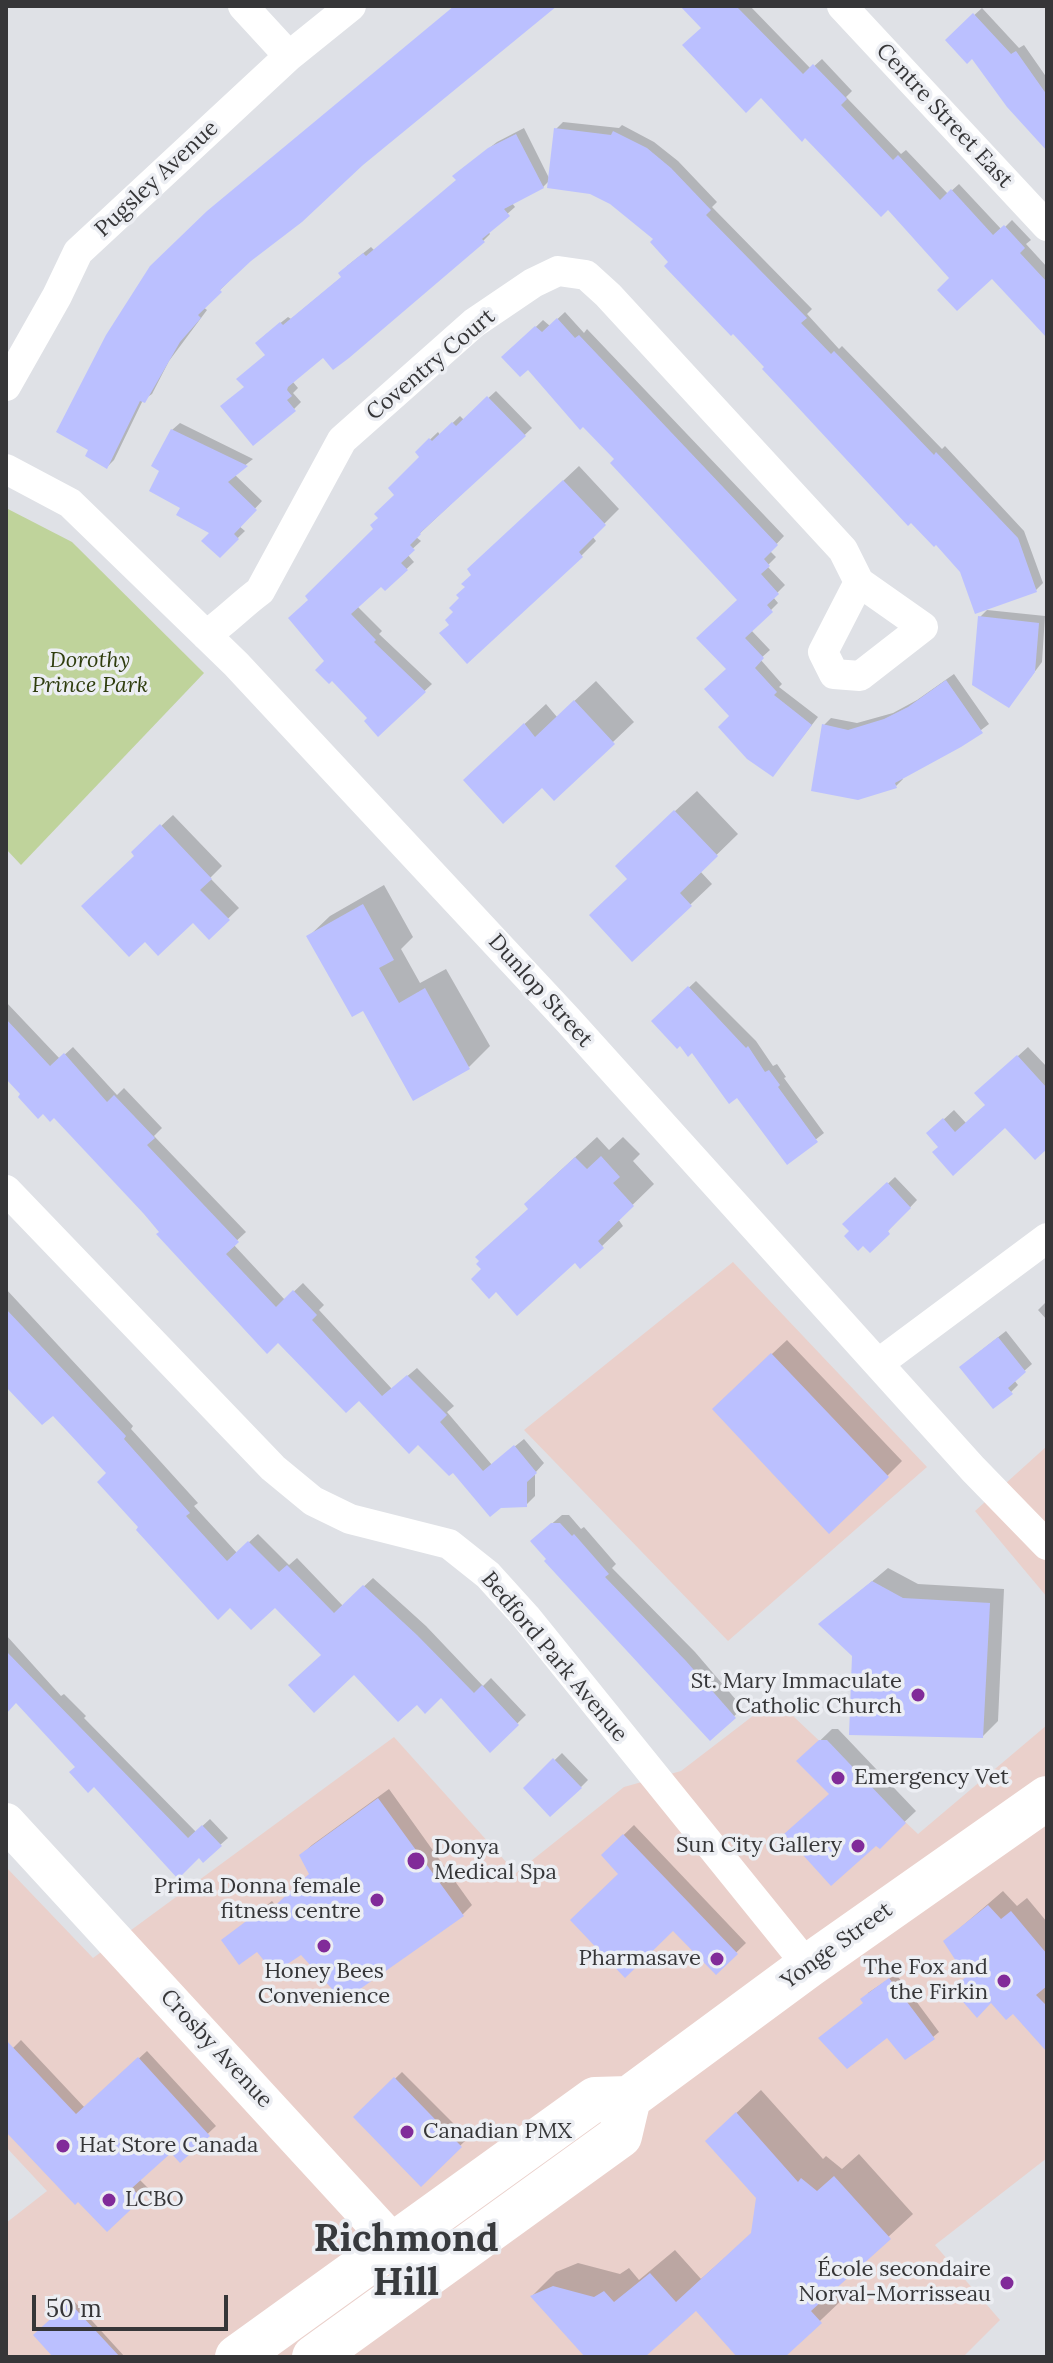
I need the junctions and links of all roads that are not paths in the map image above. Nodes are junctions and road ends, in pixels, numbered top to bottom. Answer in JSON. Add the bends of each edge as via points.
{"nodes":[{"id":1,"x":243,"y":6,"type":"edge"},
{"id":2,"x":351,"y":6,"type":"edge"},
{"id":3,"x":842,"y":6,"type":"edge"},
{"id":4,"x":289,"y":56,"type":"junction"},
{"id":5,"x":1047,"y":226,"type":"edge"},
{"id":6,"x":6,"y":386,"type":"edge"},
{"id":7,"x":6,"y":469,"type":"edge"},
{"id":8,"x":859,"y":582,"type":"dead end"},
{"id":9,"x":206,"y":635,"type":"junction"},
{"id":10,"x":6,"y":1190,"type":"edge"},
{"id":11,"x":1047,"y":1238,"type":"edge"},
{"id":12,"x":879,"y":1363,"type":"junction"},
{"id":13,"x":1047,"y":1545,"type":"edge"},
{"id":14,"x":1047,"y":1798,"type":"edge"},
{"id":15,"x":6,"y":1822,"type":"edge"},
{"id":16,"x":808,"y":1966,"type":"junction"},
{"id":17,"x":629,"y":2098,"type":"junction"},
{"id":18,"x":393,"y":2243,"type":"junction"},
{"id":19,"x":428,"y":2275,"type":"junction"},
{"id":20,"x":237,"y":2357,"type":"edge"},
{"id":21,"x":314,"y":2357,"type":"edge"}],
"edges":[{"from":1,"to":4,"type":"street"},
{"from":2,"to":4,"type":"street","name":"Pugsley Avenue"},
{"from":3,"to":5,"type":"street","name":"Centre Street East"},
{"from":4,"to":6,"type":"street","name":"Pugsley Avenue","via":[[78,252]]},
{"from":7,"to":9,"type":"street","name":"Dunlop Street","via":[[70,503]]},
{"from":8,"to":9,"type":"street","name":"Coventry Court","via":[[843,550],[608,295],[586,275],[558,271],[474,323],[342,440],[260,591]]},
{"from":9,"to":12,"type":"street","name":"Dunlop Street","via":[[517,965]]},
{"from":10,"to":16,"type":"street","name":"Bedford Park Avenue","via":[[273,1468],[313,1501],[350,1519],[449,1544],[488,1575]]},
{"from":11,"to":12,"type":"street"},
{"from":12,"to":13,"type":"street","name":"Dunlop Street"},
{"from":14,"to":16,"type":"main road","name":"Yonge Street"},
{"from":15,"to":18,"type":"street","name":"Crosby Avenue"},
{"from":16,"to":17,"type":"main road","name":"Yonge Street"},
{"from":17,"to":18,"type":"main road","name":"Yonge Street","via":[[595,2099]]},
{"from":17,"to":19,"type":"main road","via":[[620,2136]]},
{"from":18,"to":19,"type":"street","name":"Crosby Avenue"},
{"from":18,"to":20,"type":"main road","name":"Yonge Street"},
{"from":19,"to":21,"type":"main road"}]}
